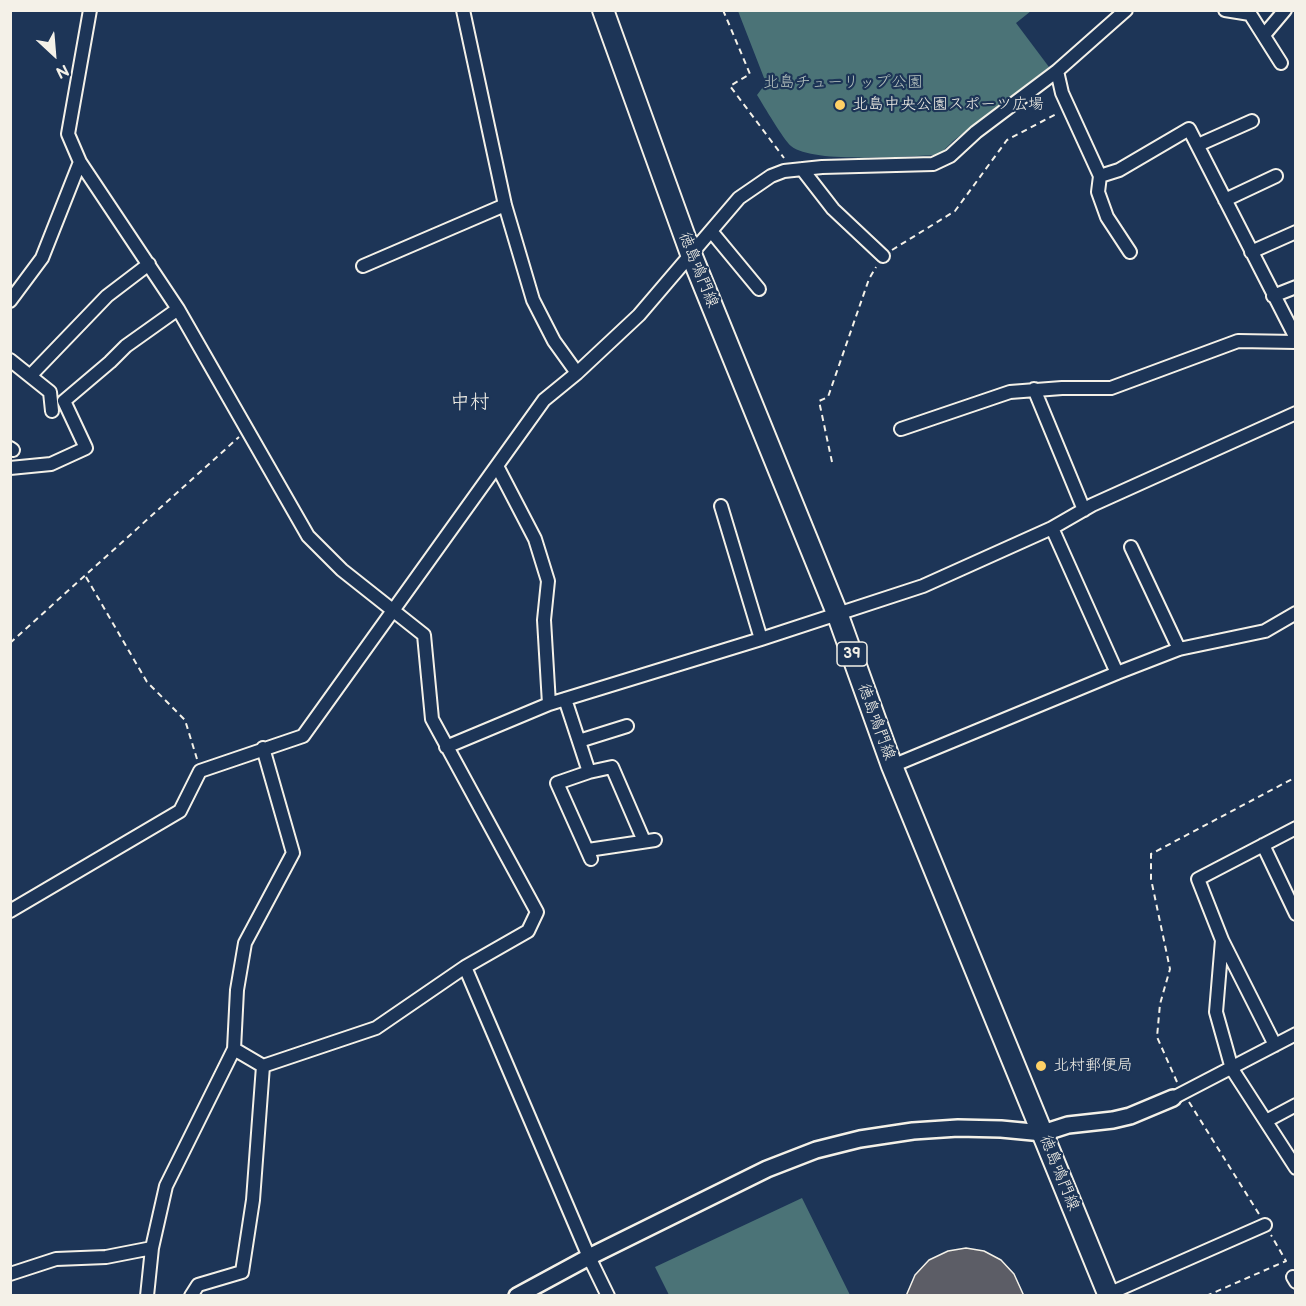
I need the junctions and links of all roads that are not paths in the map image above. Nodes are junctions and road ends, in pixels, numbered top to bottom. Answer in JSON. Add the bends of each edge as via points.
{"nodes":[{"id":1,"x":90,"y":10,"type":"edge"},
{"id":2,"x":463,"y":10,"type":"edge"},
{"id":3,"x":603,"y":10,"type":"edge"},
{"id":4,"x":1126,"y":10,"type":"edge"},
{"id":5,"x":1225,"y":10,"type":"edge"},
{"id":6,"x":1285,"y":10,"type":"edge"},
{"id":7,"x":1264,"y":35,"type":"junction"},
{"id":8,"x":1281,"y":63,"type":"dead end"},
{"id":9,"x":1057,"y":71,"type":"junction"},
{"id":10,"x":1252,"y":120,"type":"dead end"},
{"id":11,"x":1198,"y":145,"type":"junction"},
{"id":12,"x":80,"y":162,"type":"junction"},
{"id":13,"x":797,"y":169,"type":"junction"},
{"id":14,"x":1100,"y":176,"type":"junction"},
{"id":15,"x":1275,"y":176,"type":"dead end"},
{"id":16,"x":1225,"y":200,"type":"junction"},
{"id":17,"x":505,"y":205,"type":"junction"},
{"id":18,"x":711,"y":231,"type":"junction"},
{"id":19,"x":1296,"y":232,"type":"edge"},
{"id":20,"x":1130,"y":252,"type":"dead end"},
{"id":21,"x":1251,"y":252,"type":"junction"},
{"id":22,"x":691,"y":254,"type":"junction"},
{"id":23,"x":882,"y":256,"type":"road end"},
{"id":24,"x":149,"y":264,"type":"junction"},
{"id":25,"x":363,"y":266,"type":"dead end"},
{"id":26,"x":1296,"y":287,"type":"edge"},
{"id":27,"x":759,"y":289,"type":"dead end"},
{"id":28,"x":1273,"y":296,"type":"junction"},
{"id":29,"x":10,"y":301,"type":"edge"},
{"id":30,"x":178,"y":309,"type":"junction"},
{"id":31,"x":1290,"y":317,"type":"edge"},
{"id":32,"x":1296,"y":340,"type":"edge"},
{"id":33,"x":10,"y":360,"type":"edge"},
{"id":34,"x":577,"y":373,"type":"junction"},
{"id":35,"x":30,"y":376,"type":"junction"},
{"id":36,"x":1034,"y":389,"type":"junction"},
{"id":37,"x":52,"y":411,"type":"dead end"},
{"id":38,"x":1296,"y":413,"type":"edge"},
{"id":39,"x":901,"y":429,"type":"dead end"},
{"id":40,"x":497,"y":466,"type":"junction"},
{"id":41,"x":10,"y":468,"type":"edge"},
{"id":42,"x":721,"y":506,"type":"dead end"},
{"id":43,"x":1084,"y":510,"type":"junction"},
{"id":44,"x":1052,"y":528,"type":"junction"},
{"id":45,"x":1131,"y":547,"type":"dead end"},
{"id":46,"x":393,"y":611,"type":"junction"},
{"id":47,"x":837,"y":613,"type":"junction"},
{"id":48,"x":1296,"y":614,"type":"edge"},
{"id":49,"x":761,"y":639,"type":"junction"},
{"id":50,"x":1179,"y":649,"type":"junction"},
{"id":51,"x":1117,"y":673,"type":"junction"},
{"id":52,"x":565,"y":699,"type":"junction"},
{"id":53,"x":549,"y":704,"type":"junction"},
{"id":54,"x":627,"y":726,"type":"dead end"},
{"id":55,"x":579,"y":741,"type":"junction"},
{"id":56,"x":446,"y":747,"type":"junction"},
{"id":57,"x":263,"y":748,"type":"junction"},
{"id":58,"x":892,"y":766,"type":"junction"},
{"id":59,"x":589,"y":772,"type":"junction"},
{"id":60,"x":1296,"y":828,"type":"edge"},
{"id":61,"x":1263,"y":845,"type":"junction"},
{"id":62,"x":10,"y":911,"type":"edge"},
{"id":63,"x":1296,"y":914,"type":"edge"},
{"id":64,"x":1222,"y":940,"type":"junction"},
{"id":65,"x":465,"y":967,"type":"junction"},
{"id":66,"x":1296,"y":1034,"type":"edge"},
{"id":67,"x":1275,"y":1045,"type":"junction"},
{"id":68,"x":234,"y":1049,"type":"junction"},
{"id":69,"x":263,"y":1066,"type":"junction"},
{"id":70,"x":1232,"y":1069,"type":"junction"},
{"id":71,"x":1173,"y":1098,"type":"joint"},
{"id":72,"x":1296,"y":1105,"type":"edge"},
{"id":73,"x":1266,"y":1121,"type":"junction"},
{"id":74,"x":1043,"y":1133,"type":"junction"},
{"id":75,"x":1295,"y":1166,"type":"edge"},
{"id":76,"x":1265,"y":1225,"type":"dead end"},
{"id":77,"x":152,"y":1248,"type":"junction"},
{"id":78,"x":590,"y":1257,"type":"junction"},
{"id":79,"x":10,"y":1274,"type":"edge"},
{"id":80,"x":1108,"y":1295,"type":"edge"},
{"id":81,"x":147,"y":1296,"type":"edge"},
{"id":82,"x":191,"y":1296,"type":"edge"},
{"id":83,"x":517,"y":1296,"type":"edge"},
{"id":84,"x":608,"y":1296,"type":"edge"}],
"edges":[{"from":1,"to":12,"type":"street","via":[[68,134]]},
{"from":2,"to":17,"type":"street"},
{"from":3,"to":22,"type":"main road","name":"徳島鳴門線","number":"39"},
{"from":4,"to":9,"type":"street"},
{"from":5,"to":7,"type":"street","via":[[1250,14]]},
{"from":6,"to":7,"type":"street"},
{"from":7,"to":8,"type":"street"},
{"from":9,"to":13,"type":"street","via":[[950,156],[933,164]]},
{"from":9,"to":14,"type":"street","via":[[1062,93]]},
{"from":10,"to":11,"type":"street"},
{"from":11,"to":14,"type":"street","via":[[1190,129],[1119,170]]},
{"from":11,"to":16,"type":"street"},
{"from":12,"to":24,"type":"street"},
{"from":12,"to":29,"type":"street","via":[[42,258]]},
{"from":13,"to":18,"type":"street","via":[[771,176],[739,198]]},
{"from":13,"to":23,"type":"street"},
{"from":14,"to":20,"type":"street","via":[[1098,192],[1107,217]]},
{"from":15,"to":16,"type":"street"},
{"from":16,"to":21,"type":"street"},
{"from":17,"to":25,"type":"street"},
{"from":17,"to":34,"type":"street","via":[[533,300],[554,341]]},
{"from":18,"to":22,"type":"street"},
{"from":18,"to":27,"type":"street"},
{"from":19,"to":21,"type":"street"},
{"from":21,"to":28,"type":"street"},
{"from":22,"to":34,"type":"street","via":[[639,315]]},
{"from":22,"to":47,"type":"main road","name":"徳島鳴門線","number":"39"},
{"from":24,"to":30,"type":"street"},
{"from":24,"to":35,"type":"street","via":[[107,296]]},
{"from":26,"to":28,"type":"street"},
{"from":28,"to":31,"type":"street"},
{"from":30,"to":41,"type":"street","via":[[126,346],[64,401],[86,448],[51,464]]},
{"from":30,"to":46,"type":"street","via":[[308,536]]},
{"from":31,"to":32,"type":"street"},
{"from":32,"to":36,"type":"street","via":[[1238,341],[1111,388]]},
{"from":33,"to":35,"type":"street"},
{"from":34,"to":40,"type":"street","via":[[544,400]]},
{"from":35,"to":37,"type":"street","via":[[50,392]]},
{"from":36,"to":39,"type":"street","via":[[1010,392]]},
{"from":36,"to":43,"type":"street"},
{"from":38,"to":43,"type":"street"},
{"from":40,"to":46,"type":"street"},
{"from":40,"to":53,"type":"street","via":[[535,539],[548,581],[544,620]]},
{"from":42,"to":49,"type":"street"},
{"from":43,"to":44,"type":"street"},
{"from":44,"to":47,"type":"street","via":[[923,586]]},
{"from":44,"to":51,"type":"street"},
{"from":45,"to":50,"type":"street"},
{"from":46,"to":56,"type":"street","via":[[424,635],[432,719]]},
{"from":46,"to":57,"type":"street","via":[[303,736]]},
{"from":47,"to":49,"type":"street"},
{"from":47,"to":58,"type":"main road","name":"徳島鳴門線","number":"39"},
{"from":48,"to":50,"type":"street","via":[[1265,631]]},
{"from":49,"to":52,"type":"street"},
{"from":50,"to":51,"type":"street"},
{"from":51,"to":58,"type":"street"},
{"from":52,"to":53,"type":"street"},
{"from":52,"to":55,"type":"street"},
{"from":53,"to":56,"type":"street"},
{"from":54,"to":55,"type":"street"},
{"from":55,"to":59,"type":"street"},
{"from":56,"to":65,"type":"street","via":[[537,912],[528,932]]},
{"from":57,"to":62,"type":"street","via":[[200,771],[180,811]]},
{"from":57,"to":68,"type":"street","via":[[293,853],[245,943],[237,990]]},
{"from":58,"to":74,"type":"main road","name":"徳島鳴門線","number":"39"},
{"from":59,"to":59,"type":"street","via":[[558,783],[589,854],[650,841],[612,767]]},
{"from":60,"to":61,"type":"street"},
{"from":61,"to":63,"type":"street"},
{"from":61,"to":64,"type":"street","via":[[1198,879]]},
{"from":64,"to":67,"type":"street"},
{"from":64,"to":70,"type":"street","via":[[1216,1012]]},
{"from":65,"to":69,"type":"street","via":[[376,1028]]},
{"from":65,"to":78,"type":"street"},
{"from":66,"to":67,"type":"street"},
{"from":67,"to":70,"type":"street"},
{"from":68,"to":69,"type":"street"},
{"from":68,"to":77,"type":"street","via":[[166,1186]]},
{"from":69,"to":82,"type":"street","via":[[253,1200],[242,1272],[198,1285]]},
{"from":70,"to":71,"type":"street"},
{"from":70,"to":73,"type":"street"},
{"from":71,"to":74,"type":"street","via":[[1130,1116],[1068,1125]]},
{"from":72,"to":73,"type":"street"},
{"from":73,"to":75,"type":"street"},
{"from":74,"to":78,"type":"street","via":[[969,1128],[913,1131],[860,1138],[816,1150],[767,1169]]},
{"from":74,"to":80,"type":"main road","name":"徳島鳴門線","number":"39"},
{"from":76,"to":80,"type":"street"},
{"from":77,"to":79,"type":"street","via":[[106,1257],[56,1259]]},
{"from":77,"to":81,"type":"street"},
{"from":78,"to":83,"type":"street"},
{"from":78,"to":84,"type":"street"}]}
